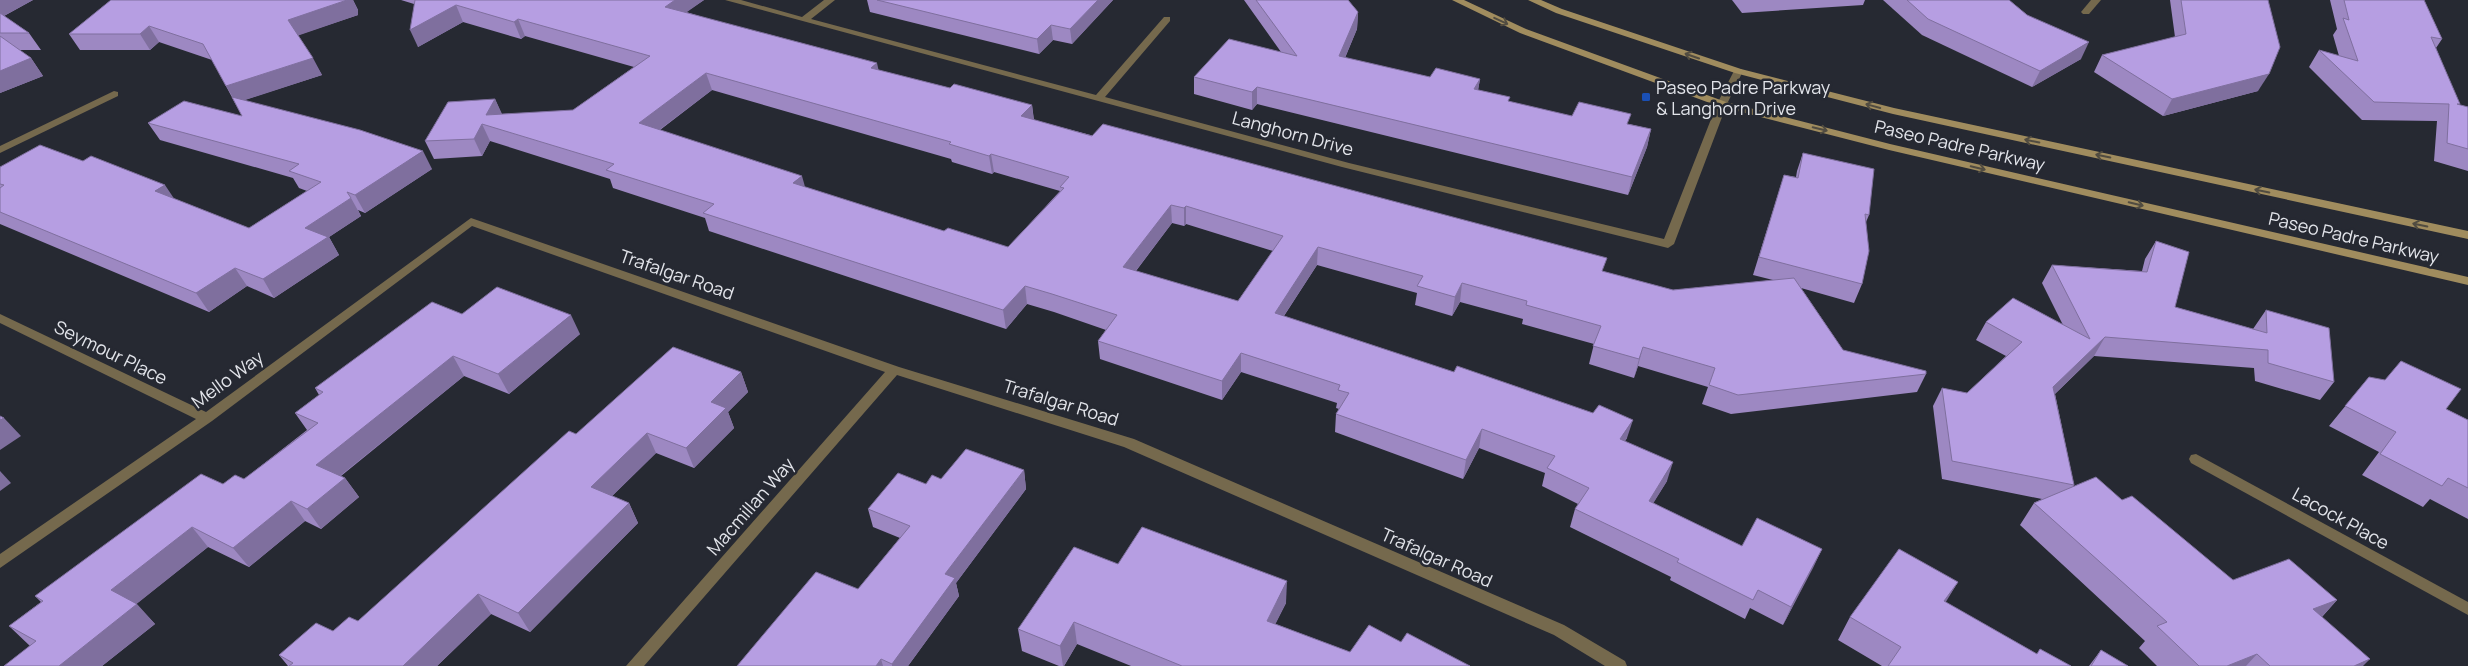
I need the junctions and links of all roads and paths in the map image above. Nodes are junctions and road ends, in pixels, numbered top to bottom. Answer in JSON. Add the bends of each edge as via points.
{"nodes":[{"id":1,"x":730,"y":0,"type":"edge"},
{"id":2,"x":830,"y":0,"type":"edge"},
{"id":3,"x":1457,"y":0,"type":"edge"},
{"id":4,"x":1533,"y":0,"type":"edge"},
{"id":5,"x":2096,"y":0,"type":"edge"},
{"id":6,"x":2086,"y":12,"type":"dead end"},
{"id":7,"x":805,"y":19,"type":"junction"},
{"id":8,"x":1167,"y":19,"type":"dead end"},
{"id":9,"x":1738,"y":71,"type":"junction"},
{"id":10,"x":114,"y":94,"type":"dead end"},
{"id":11,"x":1099,"y":98,"type":"junction"},
{"id":12,"x":1722,"y":104,"type":"junction"},
{"id":13,"x":0,"y":150,"type":"edge"},
{"id":14,"x":471,"y":222,"type":"joint"},
{"id":15,"x":2468,"y":236,"type":"edge"},
{"id":16,"x":2468,"y":281,"type":"edge"},
{"id":17,"x":0,"y":318,"type":"edge"},
{"id":18,"x":894,"y":370,"type":"junction"},
{"id":19,"x":207,"y":418,"type":"junction"},
{"id":20,"x":2196,"y":459,"type":"dead end"},
{"id":21,"x":0,"y":562,"type":"edge"},
{"id":22,"x":2468,"y":610,"type":"edge"},
{"id":23,"x":634,"y":666,"type":"edge"},
{"id":24,"x":1619,"y":666,"type":"edge"}],
"edges":[{"from":1,"to":7,"type":"street","name":"Langhorn Drive"},
{"from":2,"to":7,"type":"street"},
{"from":3,"to":12,"type":"main road","name":"Paseo Padre Parkway","one_way":true,"via":[[1523,31]]},
{"from":9,"to":4,"type":"main road","name":"Paseo Padre Parkway","one_way":true},
{"from":5,"to":6,"type":"street"},
{"from":7,"to":11,"type":"street","name":"Langhorn Drive"},
{"from":8,"to":11,"type":"street"},
{"from":9,"to":12,"type":"street","name":"Langhorn Drive"},
{"from":15,"to":9,"type":"main road","name":"Paseo Padre Parkway","one_way":true,"via":[[1893,111]]},
{"from":10,"to":13,"type":"street"},
{"from":11,"to":12,"type":"street","name":"Langhorn Drive","via":[[1346,166],[1668,244]]},
{"from":12,"to":16,"type":"main road","name":"Paseo Padre Parkway","one_way":true,"via":[[1889,147]]},
{"from":14,"to":18,"type":"street","name":"Trafalgar Road"},
{"from":14,"to":19,"type":"street","name":"Mello Way"},
{"from":17,"to":19,"type":"street","name":"Seymour Place"},
{"from":18,"to":23,"type":"street","name":"Macmillan Way"},
{"from":18,"to":24,"type":"street","name":"Trafalgar Road","via":[[1129,443],[1559,630]]},
{"from":19,"to":21,"type":"street","name":"Mello Way"},
{"from":20,"to":22,"type":"street","name":"Lacock Place"}]}
